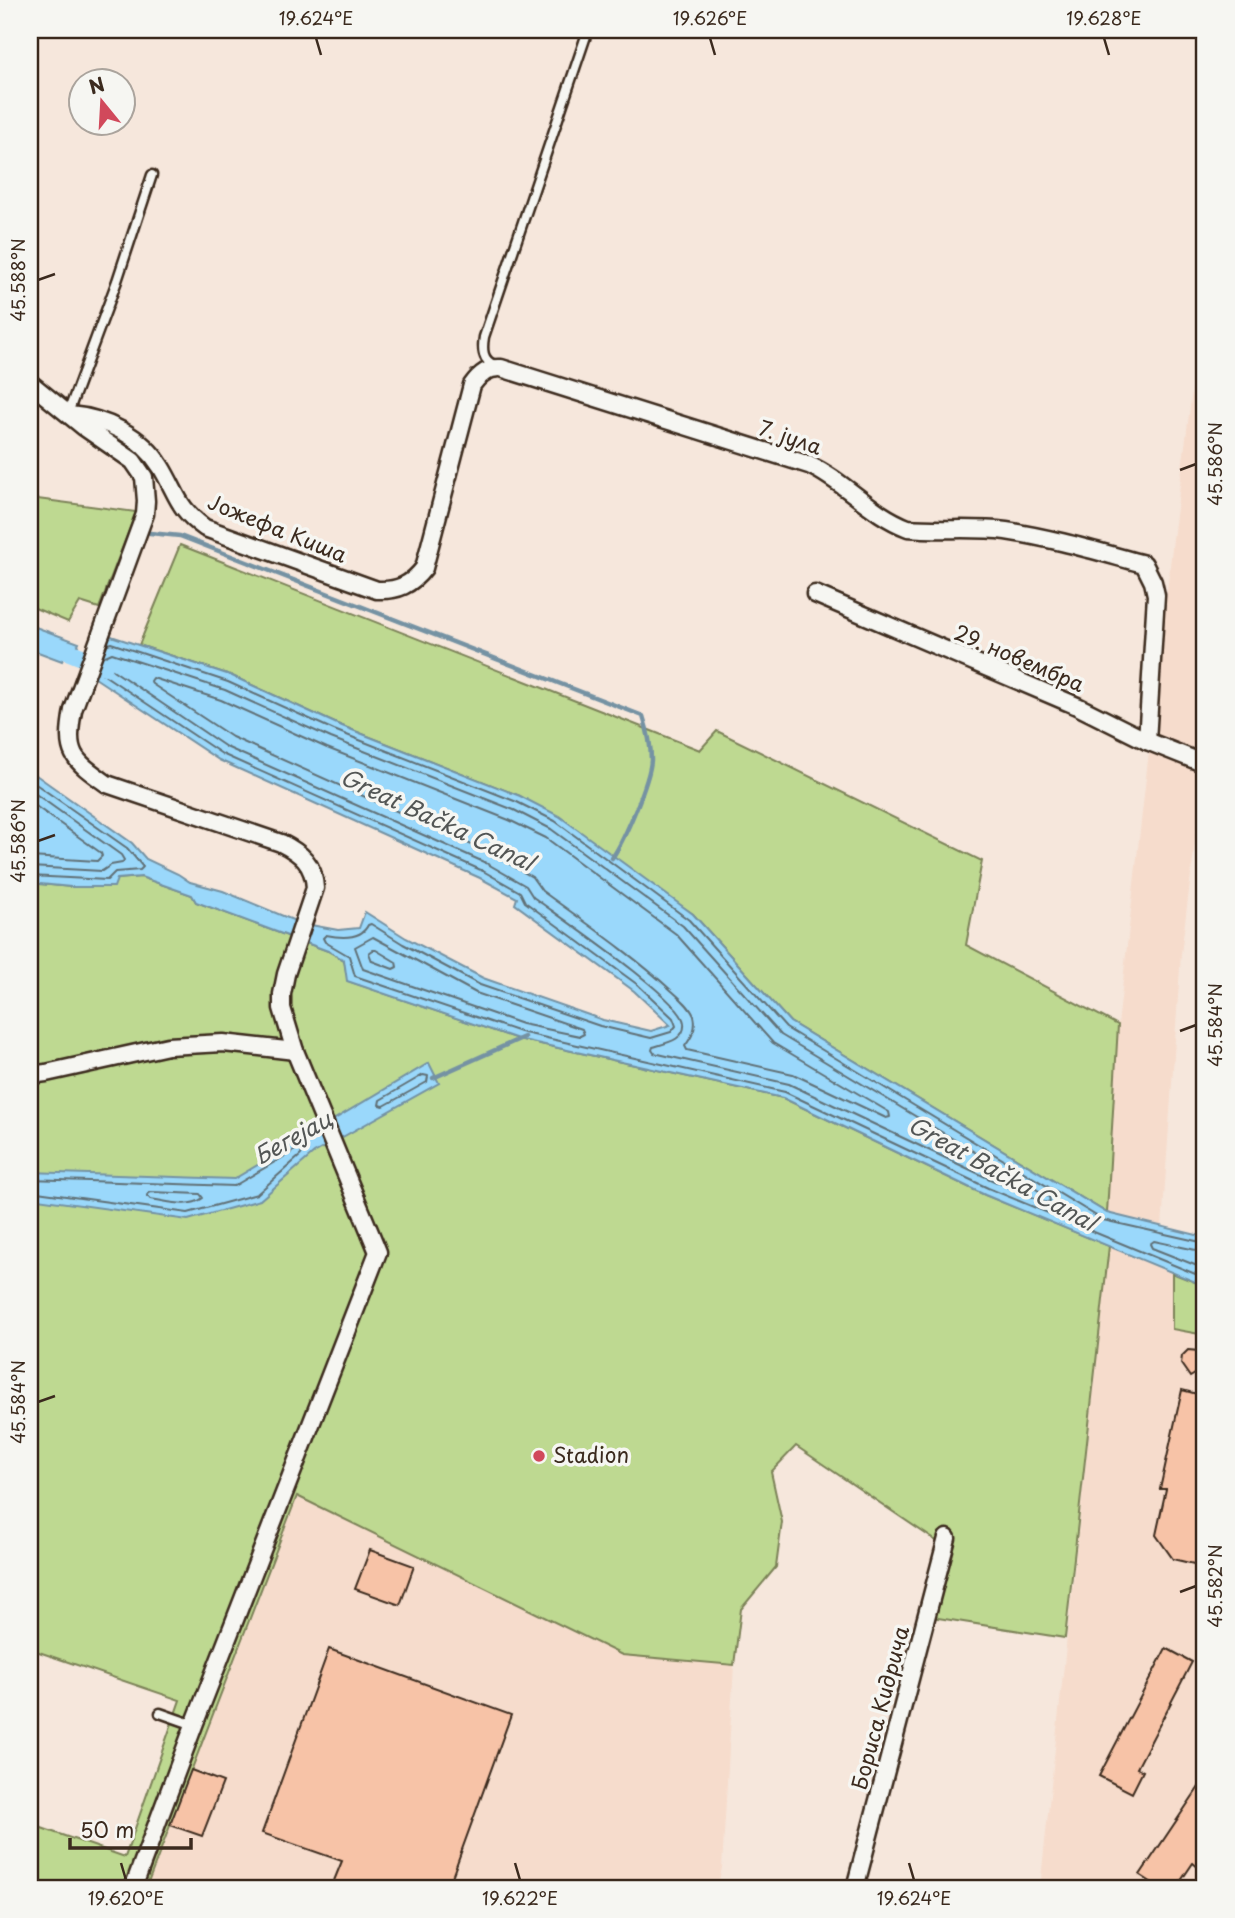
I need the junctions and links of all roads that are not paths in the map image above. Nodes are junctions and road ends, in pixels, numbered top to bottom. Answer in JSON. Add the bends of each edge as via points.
{"nodes":[{"id":1,"x":588,"y":30,"type":"edge"},
{"id":2,"x":152,"y":175,"type":"dead end"},
{"id":3,"x":501,"y":368,"type":"junction"},
{"id":4,"x":30,"y":383,"type":"edge"},
{"id":5,"x":68,"y":414,"type":"junction"},
{"id":6,"x":815,"y":594,"type":"dead end"},
{"id":7,"x":1147,"y":741,"type":"junction"},
{"id":8,"x":1205,"y":764,"type":"edge"},
{"id":9,"x":295,"y":1051,"type":"junction"},
{"id":10,"x":30,"y":1075,"type":"edge"},
{"id":11,"x":947,"y":1538,"type":"dead end"},
{"id":12,"x":160,"y":1713,"type":"dead end"},
{"id":13,"x":194,"y":1725,"type":"junction"},
{"id":14,"x":133,"y":1888,"type":"edge"},
{"id":15,"x":855,"y":1888,"type":"edge"}],
"edges":[{"from":1,"to":3,"type":"lane","via":[[484,337],[485,357]]},
{"from":2,"to":5,"type":"lane"},
{"from":3,"to":5,"type":"street","name":"Јожефа Киша","via":[[485,372],[472,385],[424,568],[408,584],[390,590],[377,590],[205,528],[183,508],[161,467],[141,444],[99,419]]},
{"from":3,"to":7,"type":"street","name":"7. јула","via":[[822,471],[908,528],[1005,531],[1144,564],[1156,595]]},
{"from":4,"to":5,"type":"street","name":"Јожефа Киша"},
{"from":5,"to":9,"type":"street","name":"Јожефа Киша","via":[[133,461],[144,477],[146,501],[72,710],[69,733],[73,755],[107,784],[281,843],[307,860],[315,888],[282,994]]},
{"from":6,"to":7,"type":"street","name":"29. новембра","via":[[1077,706]]},
{"from":7,"to":8,"type":"street","name":"29. новембра"},
{"from":9,"to":10,"type":"street","via":[[223,1043],[168,1046]]},
{"from":9,"to":13,"type":"street","name":"Јожефа Киша","via":[[378,1252]]},
{"from":11,"to":15,"type":"street","name":"Бориса Кидрича"},
{"from":12,"to":13,"type":"lane"},
{"from":13,"to":14,"type":"street","name":"Јожефа Киша"}]}
